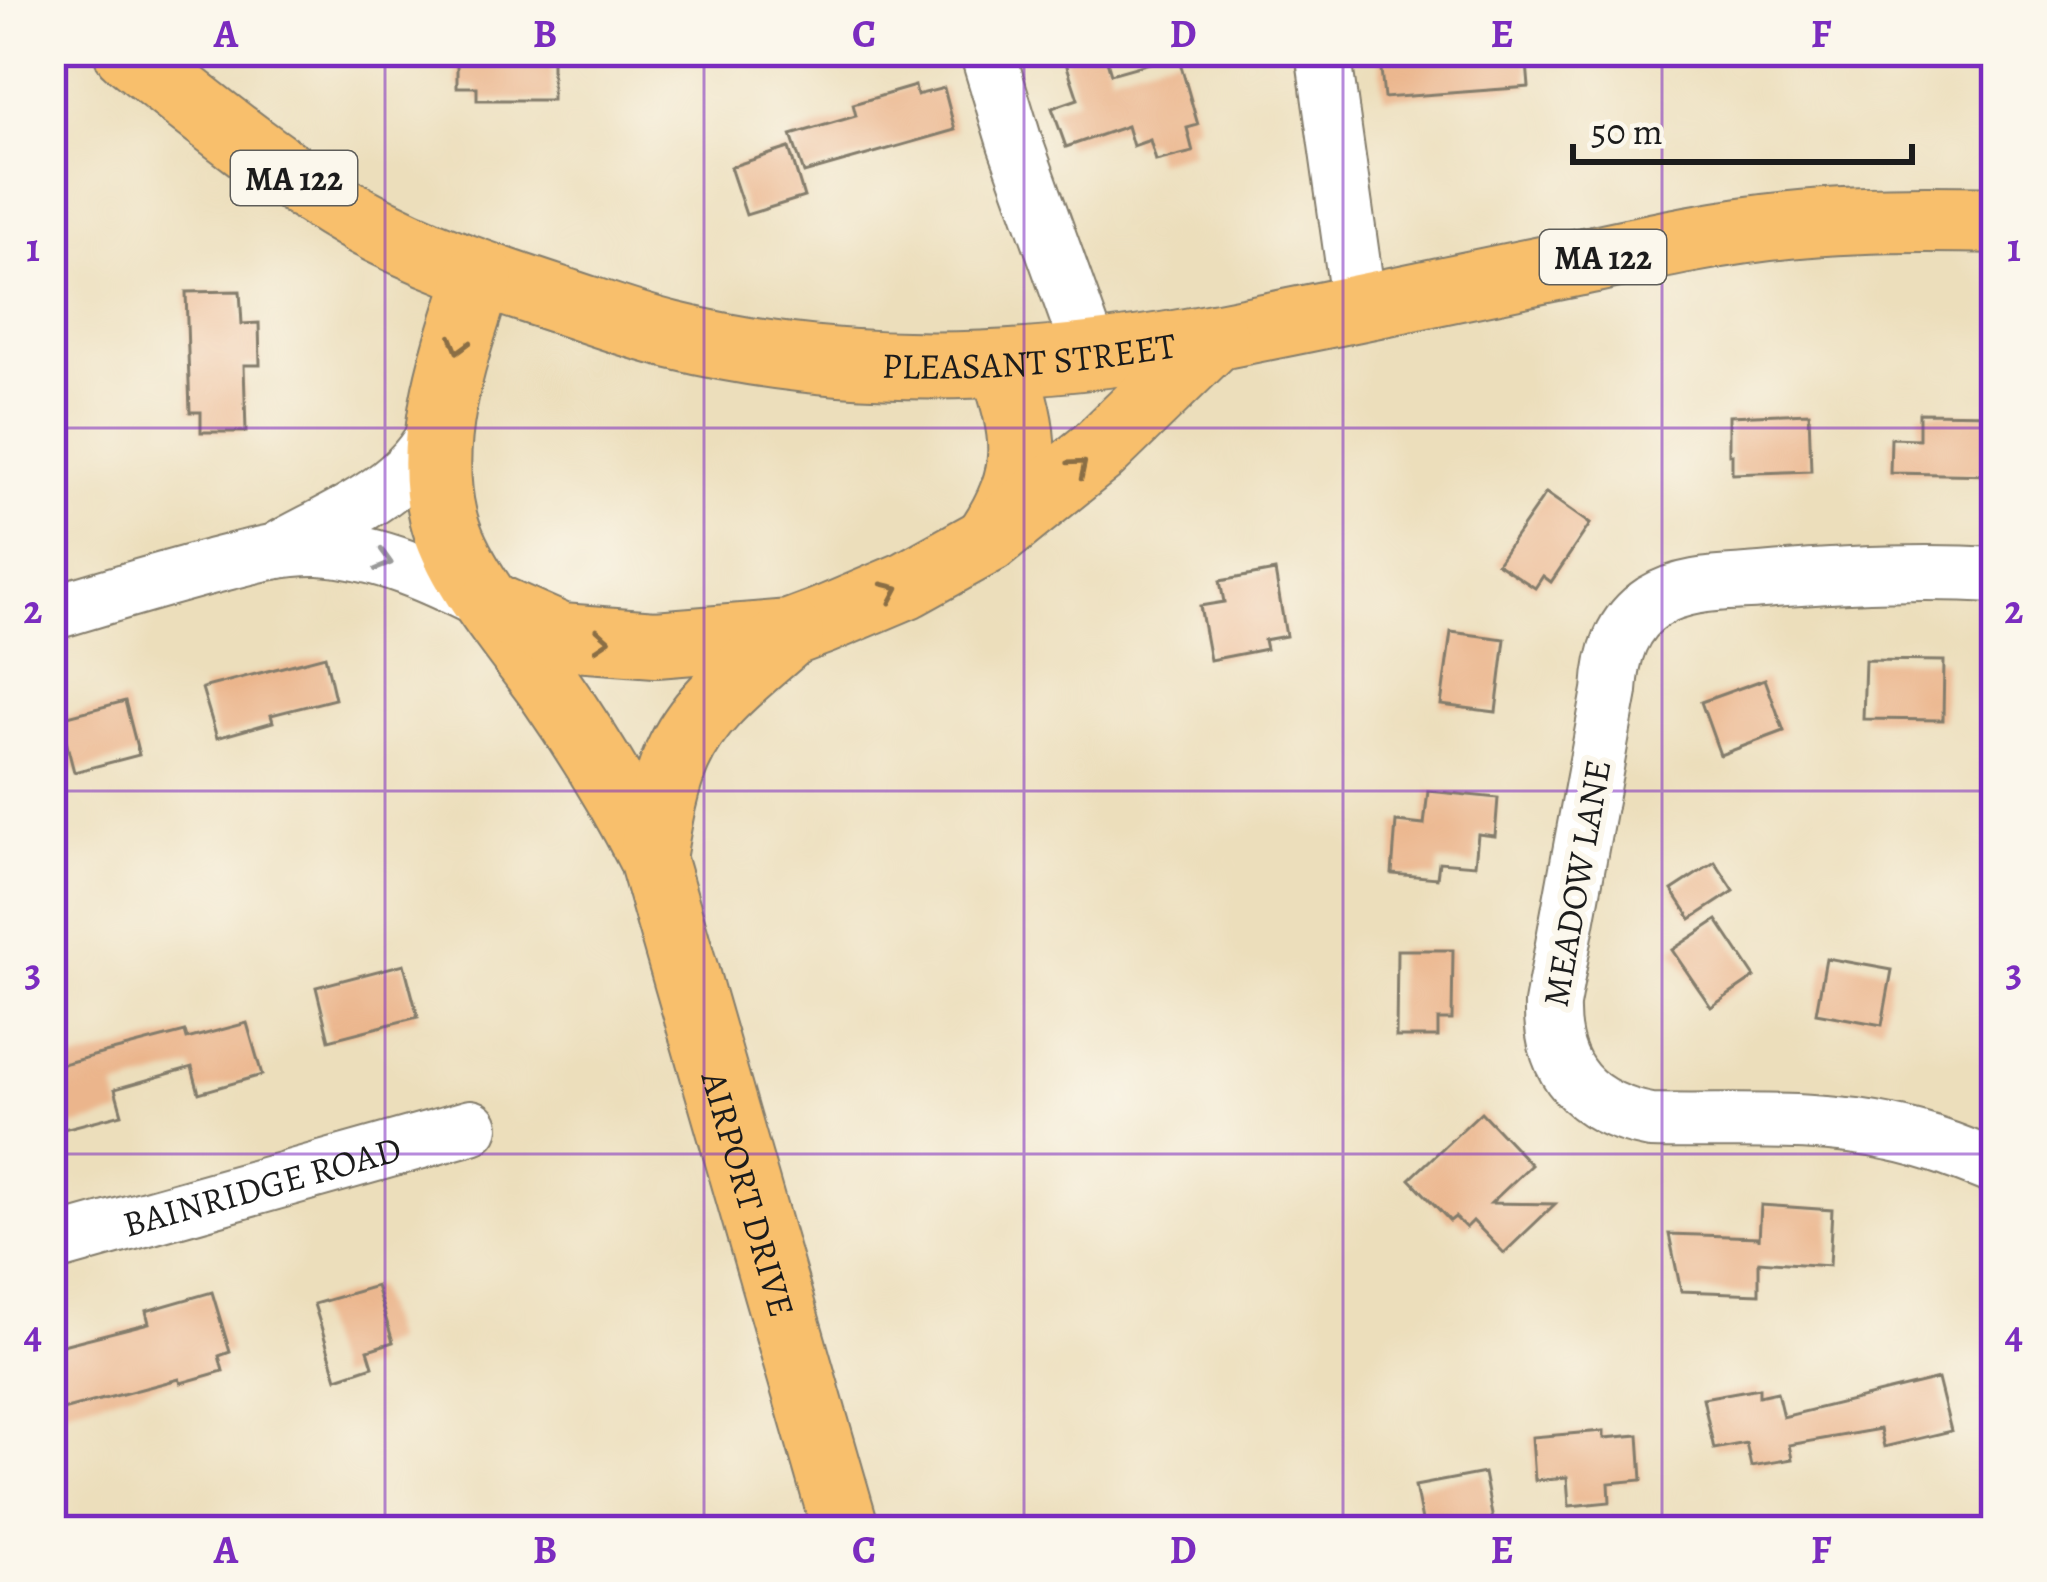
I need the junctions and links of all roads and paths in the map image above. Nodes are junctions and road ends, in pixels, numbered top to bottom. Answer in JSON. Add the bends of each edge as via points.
{"nodes":[{"id":1,"x":127,"y":51,"type":"edge"},
{"id":2,"x":987,"y":51,"type":"edge"},
{"id":3,"x":1322,"y":51,"type":"edge"},
{"id":4,"x":1996,"y":220,"type":"edge"},
{"id":5,"x":480,"y":275,"type":"junction"},
{"id":6,"x":1359,"y":307,"type":"junction"},
{"id":7,"x":1215,"y":337,"type":"junction"},
{"id":8,"x":1091,"y":355,"type":"junction"},
{"id":9,"x":1004,"y":365,"type":"junction"},
{"id":10,"x":440,"y":416,"type":"junction"},
{"id":11,"x":988,"y":540,"type":"junction"},
{"id":12,"x":270,"y":554,"type":"junction"},
{"id":13,"x":1996,"y":575,"type":"edge"},
{"id":14,"x":491,"y":606,"type":"junction"},
{"id":15,"x":51,"y":613,"type":"edge"},
{"id":16,"x":790,"y":633,"type":"junction"},
{"id":17,"x":652,"y":858,"type":"junction"},
{"id":18,"x":471,"y":1126,"type":"dead end"},
{"id":19,"x":1996,"y":1168,"type":"edge"},
{"id":20,"x":51,"y":1245,"type":"edge"},
{"id":21,"x":846,"y":1531,"type":"edge"}],
"edges":[{"from":1,"to":5,"type":"main road","name":"PLEASANT STREET","number":"MA 122","via":[[309,188]]},
{"from":2,"to":8,"type":"street"},
{"from":3,"to":6,"type":"street"},
{"from":4,"to":6,"type":"main road","name":"PLEASANT STREET","number":"MA 122","via":[[1790,225]]},
{"from":5,"to":9,"type":"main road","name":"PLEASANT STREET","number":"MA 122","via":[[737,349],[872,365]]},
{"from":5,"to":10,"type":"main road","name":"AIRPORT DRIVE","one_way":true},
{"from":6,"to":7,"type":"main road","name":"PLEASANT STREET","number":"MA 122"},
{"from":7,"to":8,"type":"main road","name":"PLEASANT STREET","number":"MA 122"},
{"from":11,"to":7,"type":"main road","name":"AIRPORT DRIVE","one_way":true,"via":[[1098,451]]},
{"from":8,"to":9,"type":"main road","name":"PLEASANT STREET","number":"MA 122"},
{"from":9,"to":11,"type":"main road","via":[[1022,460]]},
{"from":10,"to":12,"type":"street","via":[[425,451],[396,480]]},
{"from":10,"to":14,"type":"main road","name":"AIRPORT DRIVE","via":[[443,518]]},
{"from":16,"to":11,"type":"main road","name":"AIRPORT DRIVE","one_way":true},
{"from":12,"to":14,"type":"street","one_way":true,"via":[[319,548],[371,557]]},
{"from":12,"to":15,"type":"street"},
{"from":13,"to":19,"type":"street","name":"MEADOW LANE","via":[[1868,572],[1700,586],[1669,594],[1633,620],[1611,667],[1552,1022],[1568,1072],[1615,1112],[1891,1132]]},
{"from":14,"to":16,"type":"main road","name":"AIRPORT DRIVE","one_way":true,"via":[[561,637],[656,644]]},
{"from":14,"to":17,"type":"main road","name":"AIRPORT DRIVE","via":[[596,756]]},
{"from":16,"to":17,"type":"main road","name":"AIRPORT DRIVE","via":[[718,698],[683,744]]},
{"from":17,"to":21,"type":"main road","name":"AIRPORT DRIVE"},
{"from":18,"to":20,"type":"street","name":"BAINRIDGE ROAD"}]}
